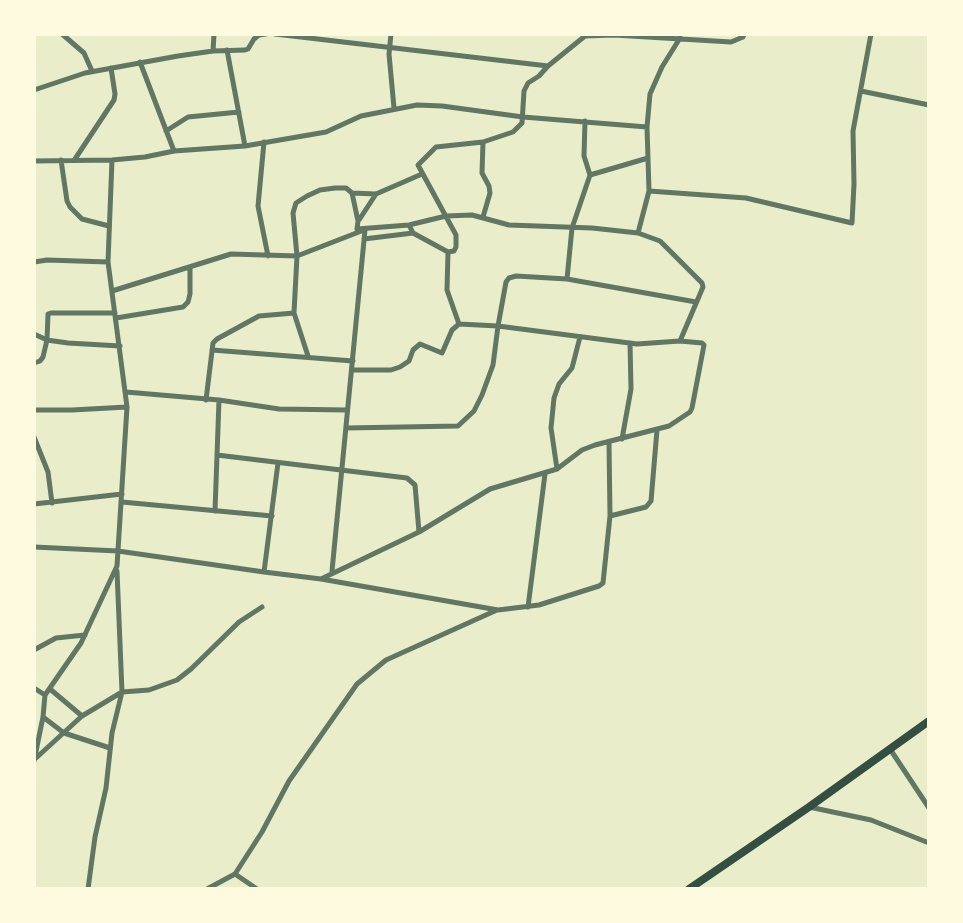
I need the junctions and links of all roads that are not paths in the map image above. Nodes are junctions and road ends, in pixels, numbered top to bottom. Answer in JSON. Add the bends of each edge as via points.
{"nodes":[{"id":1,"x":62,"y":34,"type":"edge"},
{"id":2,"x":214,"y":34,"type":"edge"},
{"id":3,"x":266,"y":34,"type":"edge"},
{"id":4,"x":275,"y":34,"type":"edge"},
{"id":5,"x":391,"y":34,"type":"edge"},
{"id":6,"x":744,"y":34,"type":"edge"},
{"id":7,"x":871,"y":34,"type":"edge"},
{"id":8,"x":585,"y":35,"type":"edge"},
{"id":9,"x":680,"y":36,"type":"edge"},
{"id":10,"x":324,"y":37,"type":"edge"},
{"id":11,"x":390,"y":47,"type":"junction"},
{"id":12,"x":227,"y":50,"type":"junction"},
{"id":13,"x":213,"y":51,"type":"junction"},
{"id":14,"x":140,"y":62,"type":"junction"},
{"id":15,"x":548,"y":66,"type":"junction"},
{"id":16,"x":111,"y":68,"type":"junction"},
{"id":17,"x":92,"y":71,"type":"junction"},
{"id":18,"x":34,"y":90,"type":"edge"},
{"id":19,"x":861,"y":91,"type":"junction"},
{"id":20,"x":929,"y":105,"type":"edge"},
{"id":21,"x":394,"y":108,"type":"junction"},
{"id":22,"x":239,"y":112,"type":"junction"},
{"id":23,"x":523,"y":117,"type":"junction"},
{"id":24,"x":585,"y":121,"type":"junction"},
{"id":25,"x":647,"y":127,"type":"junction"},
{"id":26,"x":166,"y":131,"type":"junction"},
{"id":27,"x":264,"y":142,"type":"junction"},
{"id":28,"x":483,"y":142,"type":"junction"},
{"id":29,"x":245,"y":146,"type":"junction"},
{"id":30,"x":174,"y":151,"type":"junction"},
{"id":31,"x":648,"y":158,"type":"junction"},
{"id":32,"x":61,"y":160,"type":"junction"},
{"id":33,"x":75,"y":160,"type":"junction"},
{"id":34,"x":112,"y":160,"type":"junction"},
{"id":35,"x":34,"y":161,"type":"edge"},
{"id":36,"x":422,"y":174,"type":"junction"},
{"id":37,"x":590,"y":175,"type":"junction"},
{"id":38,"x":649,"y":191,"type":"junction"},
{"id":39,"x":352,"y":193,"type":"junction"},
{"id":40,"x":376,"y":194,"type":"junction"},
{"id":41,"x":446,"y":216,"type":"junction"},
{"id":42,"x":483,"y":217,"type":"junction"},
{"id":43,"x":358,"y":221,"type":"junction"},
{"id":44,"x":409,"y":225,"type":"junction"},
{"id":45,"x":109,"y":226,"type":"junction"},
{"id":46,"x":572,"y":228,"type":"junction"},
{"id":47,"x":357,"y":229,"type":"junction"},
{"id":48,"x":365,"y":230,"type":"junction"},
{"id":49,"x":413,"y":233,"type":"junction"},
{"id":50,"x":638,"y":233,"type":"junction"},
{"id":51,"x":364,"y":239,"type":"junction"},
{"id":52,"x":448,"y":252,"type":"junction"},
{"id":53,"x":268,"y":256,"type":"junction"},
{"id":54,"x":297,"y":256,"type":"junction"},
{"id":55,"x":34,"y":262,"type":"edge"},
{"id":56,"x":108,"y":262,"type":"junction"},
{"id":57,"x":190,"y":268,"type":"junction"},
{"id":58,"x":567,"y":279,"type":"junction"},
{"id":59,"x":112,"y":291,"type":"junction"},
{"id":60,"x":697,"y":302,"type":"junction"},
{"id":61,"x":294,"y":313,"type":"junction"},
{"id":62,"x":116,"y":316,"type":"junction"},
{"id":63,"x":459,"y":324,"type":"junction"},
{"id":64,"x":498,"y":326,"type":"junction"},
{"id":65,"x":34,"y":334,"type":"edge"},
{"id":66,"x":580,"y":337,"type":"junction"},
{"id":67,"x":47,"y":340,"type":"junction"},
{"id":68,"x":680,"y":341,"type":"junction"},
{"id":69,"x":630,"y":343,"type":"junction"},
{"id":70,"x":120,"y":346,"type":"junction"},
{"id":71,"x":212,"y":350,"type":"junction"},
{"id":72,"x":308,"y":356,"type":"junction"},
{"id":73,"x":353,"y":361,"type":"junction"},
{"id":74,"x":34,"y":363,"type":"edge"},
{"id":75,"x":352,"y":370,"type":"junction"},
{"id":76,"x":126,"y":392,"type":"junction"},
{"id":77,"x":206,"y":400,"type":"junction"},
{"id":78,"x":219,"y":400,"type":"junction"},
{"id":79,"x":127,"y":407,"type":"junction"},
{"id":80,"x":34,"y":410,"type":"edge"},
{"id":81,"x":348,"y":410,"type":"junction"},
{"id":82,"x":346,"y":428,"type":"junction"},
{"id":83,"x":657,"y":430,"type":"junction"},
{"id":84,"x":34,"y":437,"type":"edge"},
{"id":85,"x":622,"y":439,"type":"junction"},
{"id":86,"x":609,"y":442,"type":"junction"},
{"id":87,"x":217,"y":455,"type":"junction"},
{"id":88,"x":278,"y":463,"type":"junction"},
{"id":89,"x":557,"y":469,"type":"junction"},
{"id":90,"x":342,"y":470,"type":"junction"},
{"id":91,"x":545,"y":474,"type":"junction"},
{"id":92,"x":122,"y":498,"type":"junction"},
{"id":93,"x":52,"y":503,"type":"junction"},
{"id":94,"x":34,"y":504,"type":"edge"},
{"id":95,"x":215,"y":511,"type":"junction"},
{"id":96,"x":272,"y":516,"type":"junction"},
{"id":97,"x":610,"y":516,"type":"junction"},
{"id":98,"x":419,"y":532,"type":"junction"},
{"id":99,"x":34,"y":547,"type":"edge"},
{"id":100,"x":118,"y":551,"type":"junction"},
{"id":101,"x":117,"y":566,"type":"junction"},
{"id":102,"x":264,"y":572,"type":"junction"},
{"id":103,"x":332,"y":572,"type":"junction"},
{"id":104,"x":321,"y":579,"type":"junction"},
{"id":105,"x":262,"y":607,"type":"dead end"},
{"id":106,"x":528,"y":607,"type":"junction"},
{"id":107,"x":498,"y":610,"type":"junction"},
{"id":108,"x":85,"y":635,"type":"junction"},
{"id":109,"x":34,"y":650,"type":"edge"},
{"id":110,"x":34,"y":688,"type":"edge"},
{"id":111,"x":50,"y":689,"type":"junction"},
{"id":112,"x":122,"y":692,"type":"junction"},
{"id":113,"x":45,"y":695,"type":"junction"},
{"id":114,"x":82,"y":716,"type":"junction"},
{"id":115,"x":43,"y":718,"type":"junction"},
{"id":116,"x":34,"y":720,"type":"edge"},
{"id":117,"x":929,"y":721,"type":"edge"},
{"id":118,"x":64,"y":733,"type":"junction"},
{"id":119,"x":110,"y":748,"type":"junction"},
{"id":120,"x":890,"y":748,"type":"junction"},
{"id":121,"x":35,"y":760,"type":"edge"},
{"id":122,"x":809,"y":807,"type":"junction"},
{"id":123,"x":929,"y":808,"type":"edge"},
{"id":124,"x":929,"y":843,"type":"edge"},
{"id":125,"x":235,"y":874,"type":"junction"},
{"id":126,"x":88,"y":889,"type":"edge"},
{"id":127,"x":207,"y":889,"type":"edge"},
{"id":128,"x":257,"y":889,"type":"edge"},
{"id":129,"x":689,"y":889,"type":"edge"}],
"edges":[{"from":1,"to":17,"type":"street","via":[[84,53]]},
{"from":2,"to":13,"type":"street"},
{"from":3,"to":12,"type":"street","via":[[248,49]]},
{"from":4,"to":10,"type":"street"},
{"from":5,"to":11,"type":"street"},
{"from":6,"to":9,"type":"street","via":[[731,42]]},
{"from":7,"to":19,"type":"street"},
{"from":8,"to":9,"type":"street"},
{"from":8,"to":15,"type":"street"},
{"from":9,"to":25,"type":"street","via":[[652,86]]},
{"from":10,"to":11,"type":"street"},
{"from":11,"to":15,"type":"street"},
{"from":11,"to":21,"type":"street"},
{"from":12,"to":13,"type":"street"},
{"from":12,"to":22,"type":"street"},
{"from":13,"to":14,"type":"street"},
{"from":14,"to":16,"type":"street"},
{"from":14,"to":26,"type":"street"},
{"from":15,"to":23,"type":"street","via":[[525,87]]},
{"from":16,"to":17,"type":"street"},
{"from":16,"to":33,"type":"street","via":[[114,100]]},
{"from":17,"to":18,"type":"street"},
{"from":19,"to":20,"type":"street"},
{"from":19,"to":38,"type":"street","via":[[853,131],[852,223],[746,198]]},
{"from":21,"to":23,"type":"street","via":[[442,106]]},
{"from":21,"to":27,"type":"street","via":[[326,132]]},
{"from":22,"to":26,"type":"street","via":[[188,117]]},
{"from":22,"to":29,"type":"street"},
{"from":23,"to":24,"type":"street"},
{"from":23,"to":28,"type":"street","via":[[513,132]]},
{"from":24,"to":25,"type":"street"},
{"from":24,"to":37,"type":"street","via":[[584,156]]},
{"from":25,"to":31,"type":"street"},
{"from":26,"to":30,"type":"street"},
{"from":27,"to":29,"type":"street"},
{"from":27,"to":53,"type":"street","via":[[258,206]]},
{"from":28,"to":36,"type":"street","via":[[436,147],[418,165]]},
{"from":28,"to":42,"type":"street","via":[[482,173],[490,193]]},
{"from":29,"to":30,"type":"street"},
{"from":30,"to":34,"type":"street"},
{"from":31,"to":37,"type":"street"},
{"from":31,"to":38,"type":"street"},
{"from":32,"to":33,"type":"street"},
{"from":32,"to":35,"type":"street"},
{"from":32,"to":45,"type":"street","via":[[70,207],[82,219]]},
{"from":33,"to":34,"type":"street"},
{"from":34,"to":45,"type":"street"},
{"from":36,"to":40,"type":"street"},
{"from":36,"to":41,"type":"street"},
{"from":37,"to":46,"type":"street"},
{"from":38,"to":50,"type":"street"},
{"from":39,"to":40,"type":"street"},
{"from":39,"to":43,"type":"street"},
{"from":39,"to":54,"type":"street","via":[[342,187],[320,190],[296,203]]},
{"from":40,"to":43,"type":"street"},
{"from":41,"to":42,"type":"street"},
{"from":41,"to":44,"type":"street"},
{"from":41,"to":52,"type":"street","via":[[456,235],[456,247]]},
{"from":42,"to":46,"type":"street","via":[[509,225]]},
{"from":43,"to":47,"type":"street"},
{"from":44,"to":47,"type":"street"},
{"from":44,"to":49,"type":"street"},
{"from":45,"to":56,"type":"street"},
{"from":46,"to":50,"type":"street"},
{"from":46,"to":58,"type":"street"},
{"from":47,"to":48,"type":"street"},
{"from":48,"to":51,"type":"street"},
{"from":48,"to":54,"type":"street"},
{"from":49,"to":51,"type":"street"},
{"from":49,"to":52,"type":"street"},
{"from":50,"to":60,"type":"street","via":[[660,241],[700,280]]},
{"from":51,"to":73,"type":"street"},
{"from":52,"to":63,"type":"street","via":[[447,290]]},
{"from":53,"to":54,"type":"street"},
{"from":53,"to":57,"type":"street","via":[[231,254]]},
{"from":54,"to":61,"type":"street"},
{"from":55,"to":56,"type":"street"},
{"from":56,"to":59,"type":"street"},
{"from":57,"to":59,"type":"street"},
{"from":57,"to":62,"type":"street","via":[[190,294],[183,307]]},
{"from":58,"to":60,"type":"street"},
{"from":58,"to":64,"type":"street","via":[[509,278]]},
{"from":59,"to":62,"type":"street"},
{"from":60,"to":68,"type":"street"},
{"from":61,"to":71,"type":"street","via":[[259,316],[217,339]]},
{"from":61,"to":72,"type":"street"},
{"from":62,"to":67,"type":"street","via":[[48,314]]},
{"from":62,"to":70,"type":"street"},
{"from":63,"to":64,"type":"street"},
{"from":63,"to":75,"type":"street","via":[[442,353],[420,344],[400,367]]},
{"from":64,"to":66,"type":"street"},
{"from":64,"to":82,"type":"street","via":[[482,395],[458,426]]},
{"from":65,"to":67,"type":"street"},
{"from":66,"to":69,"type":"street"},
{"from":66,"to":89,"type":"street","via":[[572,368],[554,398]]},
{"from":67,"to":70,"type":"street"},
{"from":67,"to":74,"type":"street","via":[[43,357]]},
{"from":68,"to":69,"type":"street"},
{"from":68,"to":83,"type":"street","via":[[704,345],[694,403],[690,412]]},
{"from":69,"to":85,"type":"street","via":[[631,389]]},
{"from":70,"to":76,"type":"street"},
{"from":71,"to":72,"type":"street"},
{"from":71,"to":77,"type":"street"},
{"from":72,"to":73,"type":"street"},
{"from":73,"to":75,"type":"street"},
{"from":75,"to":81,"type":"street"},
{"from":76,"to":77,"type":"street"},
{"from":76,"to":79,"type":"street"},
{"from":77,"to":78,"type":"street"},
{"from":78,"to":81,"type":"street","via":[[279,409]]},
{"from":78,"to":87,"type":"street"},
{"from":79,"to":80,"type":"street"},
{"from":79,"to":92,"type":"street"},
{"from":81,"to":82,"type":"street"},
{"from":82,"to":90,"type":"street"},
{"from":83,"to":85,"type":"street"},
{"from":83,"to":97,"type":"street","via":[[651,501]]},
{"from":84,"to":93,"type":"street","via":[[48,472]]},
{"from":85,"to":86,"type":"street"},
{"from":86,"to":89,"type":"street","via":[[582,450]]},
{"from":86,"to":97,"type":"street"},
{"from":87,"to":88,"type":"street"},
{"from":87,"to":95,"type":"street"},
{"from":88,"to":90,"type":"street"},
{"from":88,"to":96,"type":"street"},
{"from":89,"to":91,"type":"street"},
{"from":90,"to":98,"type":"street","via":[[413,482]]},
{"from":90,"to":103,"type":"street"},
{"from":91,"to":98,"type":"street","via":[[490,489]]},
{"from":91,"to":106,"type":"street"},
{"from":92,"to":93,"type":"street"},
{"from":92,"to":95,"type":"street"},
{"from":92,"to":100,"type":"street"},
{"from":93,"to":94,"type":"street"},
{"from":95,"to":96,"type":"street"},
{"from":96,"to":102,"type":"street"},
{"from":97,"to":106,"type":"street","via":[[603,583]]},
{"from":98,"to":103,"type":"street"},
{"from":99,"to":100,"type":"street"},
{"from":100,"to":101,"type":"street"},
{"from":100,"to":102,"type":"street"},
{"from":101,"to":108,"type":"street"},
{"from":101,"to":112,"type":"street"},
{"from":102,"to":104,"type":"street"},
{"from":103,"to":104,"type":"street"},
{"from":104,"to":107,"type":"street"},
{"from":105,"to":112,"type":"street","via":[[177,680]]},
{"from":106,"to":107,"type":"street"},
{"from":107,"to":125,"type":"street","via":[[386,660],[357,684],[289,781]]},
{"from":108,"to":109,"type":"street","via":[[56,638]]},
{"from":108,"to":111,"type":"street"},
{"from":110,"to":113,"type":"street"},
{"from":111,"to":113,"type":"street"},
{"from":111,"to":114,"type":"street"},
{"from":112,"to":114,"type":"street"},
{"from":112,"to":119,"type":"street"},
{"from":113,"to":115,"type":"street"},
{"from":114,"to":118,"type":"street"},
{"from":115,"to":116,"type":"street"},
{"from":115,"to":118,"type":"street"},
{"from":115,"to":121,"type":"street"},
{"from":117,"to":120,"type":"highway"},
{"from":118,"to":119,"type":"street"},
{"from":118,"to":121,"type":"street"},
{"from":119,"to":126,"type":"street"},
{"from":120,"to":122,"type":"highway"},
{"from":120,"to":123,"type":"street"},
{"from":122,"to":124,"type":"street","via":[[871,820]]},
{"from":122,"to":129,"type":"highway"},
{"from":125,"to":127,"type":"street"},
{"from":125,"to":128,"type":"street"}]}
